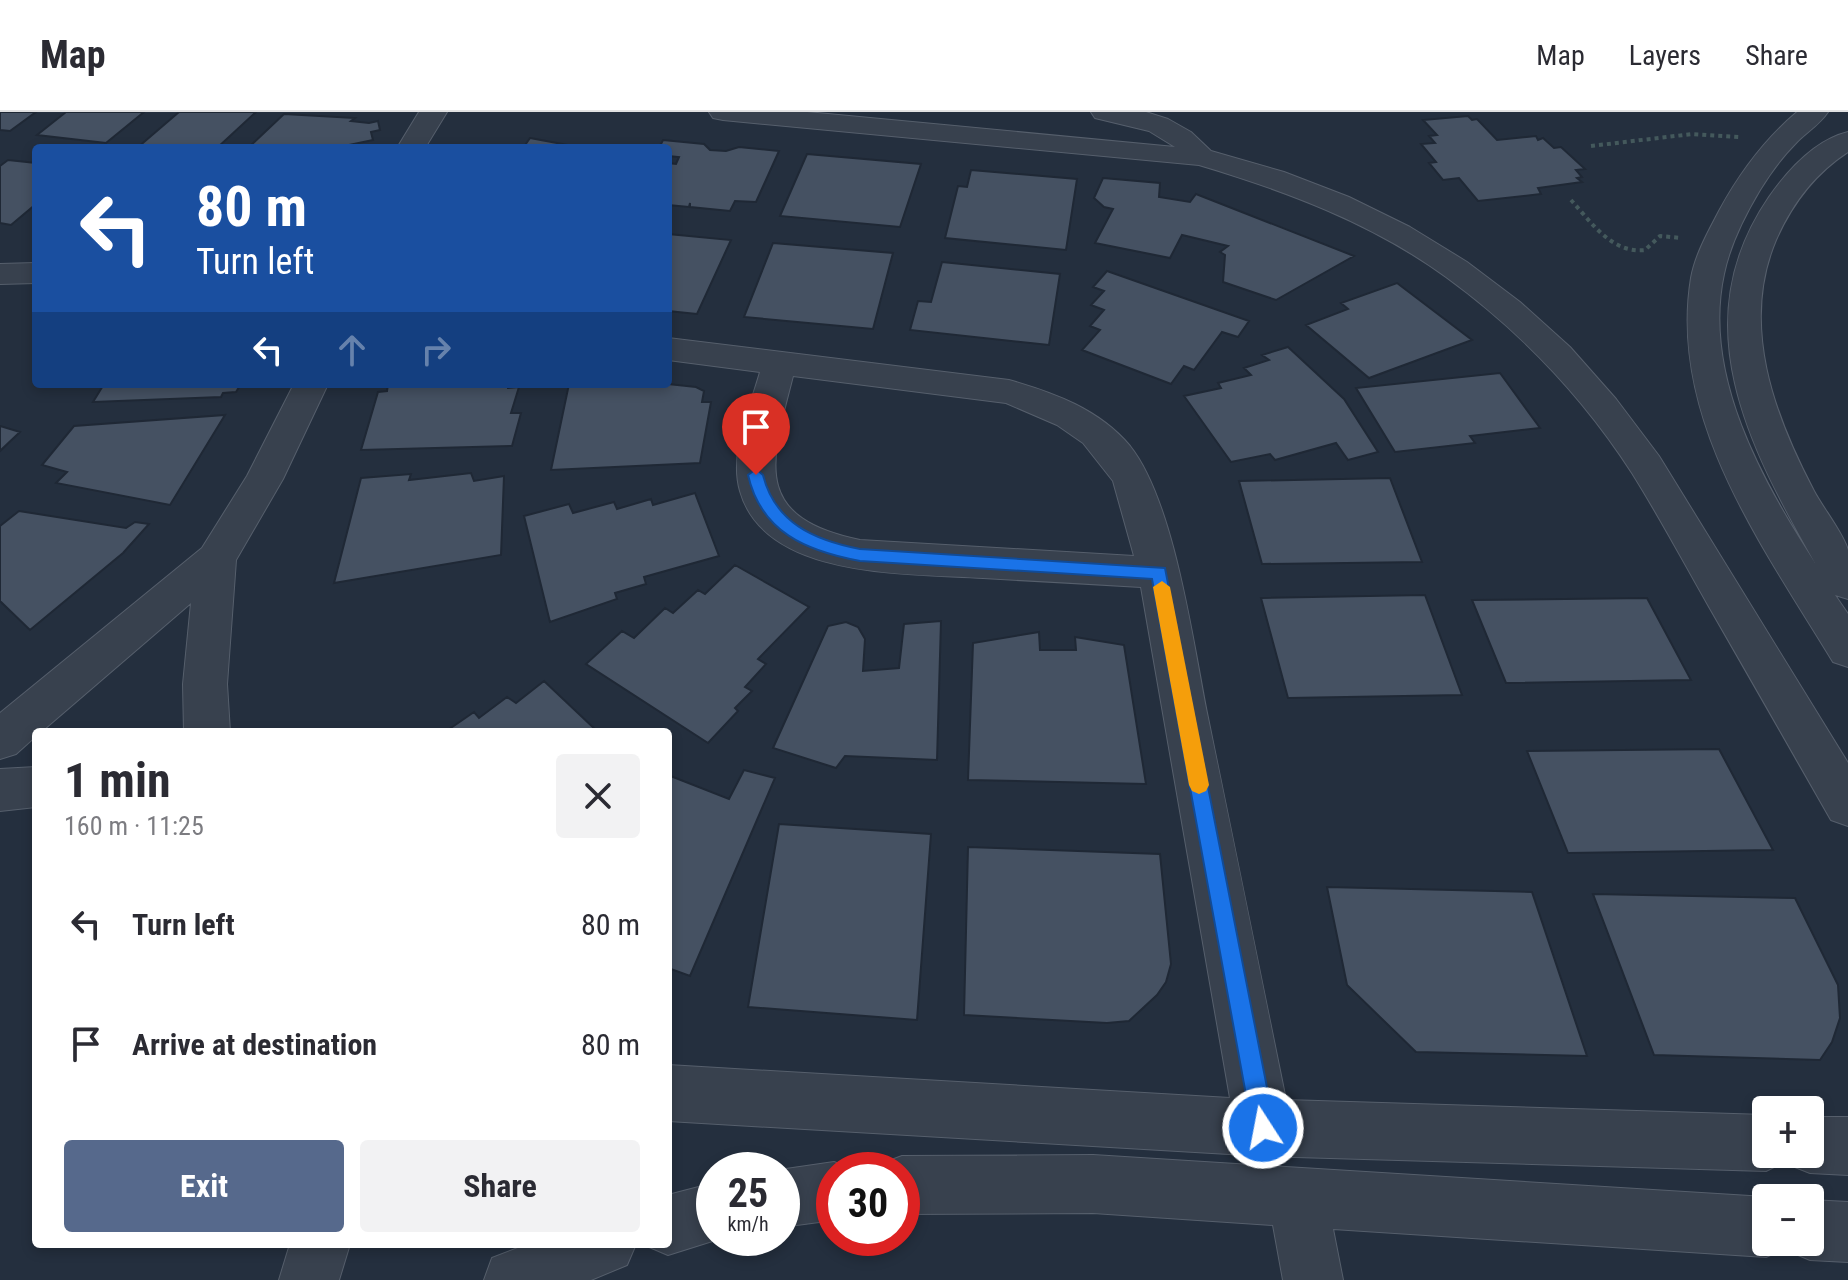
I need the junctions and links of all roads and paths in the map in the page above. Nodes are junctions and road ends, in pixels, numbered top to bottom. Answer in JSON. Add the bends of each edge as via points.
{"nodes":[{"id":1,"x":433,"y":112,"type":"edge"},
{"id":2,"x":723,"y":112,"type":"edge"},
{"id":3,"x":1105,"y":112,"type":"edge"},
{"id":4,"x":1814,"y":112,"type":"edge"},
{"id":5,"x":1748,"y":137,"type":"dead end"},
{"id":6,"x":1848,"y":140,"type":"edge"},
{"id":7,"x":413,"y":144,"type":"edge"},
{"id":8,"x":1591,"y":146,"type":"dead end"},
{"id":9,"x":1201,"y":157,"type":"junction"},
{"id":10,"x":1571,"y":200,"type":"dead end"},
{"id":11,"x":1717,"y":248,"type":"junction"},
{"id":12,"x":32,"y":273,"type":"edge"},
{"id":13,"x":0,"y":274,"type":"edge"},
{"id":14,"x":672,"y":350,"type":"edge"},
{"id":15,"x":779,"y":363,"type":"junction"},
{"id":16,"x":309,"y":388,"type":"edge"},
{"id":17,"x":216,"y":559,"type":"junction"},
{"id":18,"x":1159,"y":573,"type":"junction"},
{"id":19,"x":1848,"y":583,"type":"edge"},
{"id":20,"x":1848,"y":650,"type":"edge"},
{"id":21,"x":207,"y":728,"type":"edge"},
{"id":22,"x":0,"y":740,"type":"edge"},
{"id":23,"x":32,"y":787,"type":"edge"},
{"id":24,"x":0,"y":790,"type":"edge"},
{"id":25,"x":1848,"y":805,"type":"edge"},
{"id":26,"x":672,"y":1093,"type":"edge"},
{"id":27,"x":1263,"y":1128,"type":"junction"},
{"id":28,"x":1752,"y":1143,"type":"edge"},
{"id":29,"x":1824,"y":1145,"type":"edge"},
{"id":30,"x":1848,"y":1146,"type":"edge"},
{"id":31,"x":920,"y":1185,"type":"edge"},
{"id":32,"x":1298,"y":1199,"type":"junction"},
{"id":33,"x":696,"y":1217,"type":"edge"},
{"id":34,"x":672,"y":1224,"type":"edge"},
{"id":35,"x":1752,"y":1226,"type":"edge"},
{"id":36,"x":1824,"y":1231,"type":"edge"},
{"id":37,"x":1848,"y":1232,"type":"edge"},
{"id":38,"x":319,"y":1248,"type":"edge"},
{"id":39,"x":596,"y":1248,"type":"edge"},
{"id":40,"x":309,"y":1280,"type":"edge"},
{"id":41,"x":514,"y":1280,"type":"edge"},
{"id":42,"x":1313,"y":1280,"type":"edge"}],
"edges":[{"from":1,"to":7,"type":"street"},
{"from":2,"to":9,"type":"street"},
{"from":3,"to":9,"type":"street","via":[[1163,126]]},
{"from":4,"to":11,"type":"street","via":[[1755,173]]},
{"from":5,"to":8,"type":"path","via":[[1692,134]]},
{"from":6,"to":19,"type":"street","via":[[1804,171],[1779,202],[1762,236],[1743,313],[1747,359],[1761,410],[1789,476]]},
{"from":9,"to":25,"type":"street","via":[[1374,220],[1463,273],[1545,339],[1616,420],[1646,465]]},
{"from":10,"to":11,"type":"path","via":[[1623,249],[1645,250],[1661,235]]},
{"from":11,"to":20,"type":"street","via":[[1704,314],[1716,404],[1765,513]]},
{"from":12,"to":13,"type":"street"},
{"from":14,"to":15,"type":"street"},
{"from":15,"to":18,"type":"street","via":[[1009,392],[1070,416],[1106,445],[1132,480]]},
{"from":15,"to":18,"type":"street","via":[[756,475],[770,511],[807,540],[860,555]]},
{"from":16,"to":17,"type":"street"},
{"from":17,"to":21,"type":"street","via":[[205,684]]},
{"from":17,"to":22,"type":"street"},
{"from":18,"to":27,"type":"street"},
{"from":23,"to":24,"type":"street"},
{"from":26,"to":27,"type":"street"},
{"from":27,"to":28,"type":"street"},
{"from":29,"to":30,"type":"street"},
{"from":31,"to":32,"type":"street","via":[[1093,1184]]},
{"from":32,"to":35,"type":"street"},
{"from":32,"to":42,"type":"street"},
{"from":33,"to":34,"type":"street"},
{"from":36,"to":37,"type":"street"},
{"from":38,"to":40,"type":"street"},
{"from":39,"to":41,"type":"street"}]}
